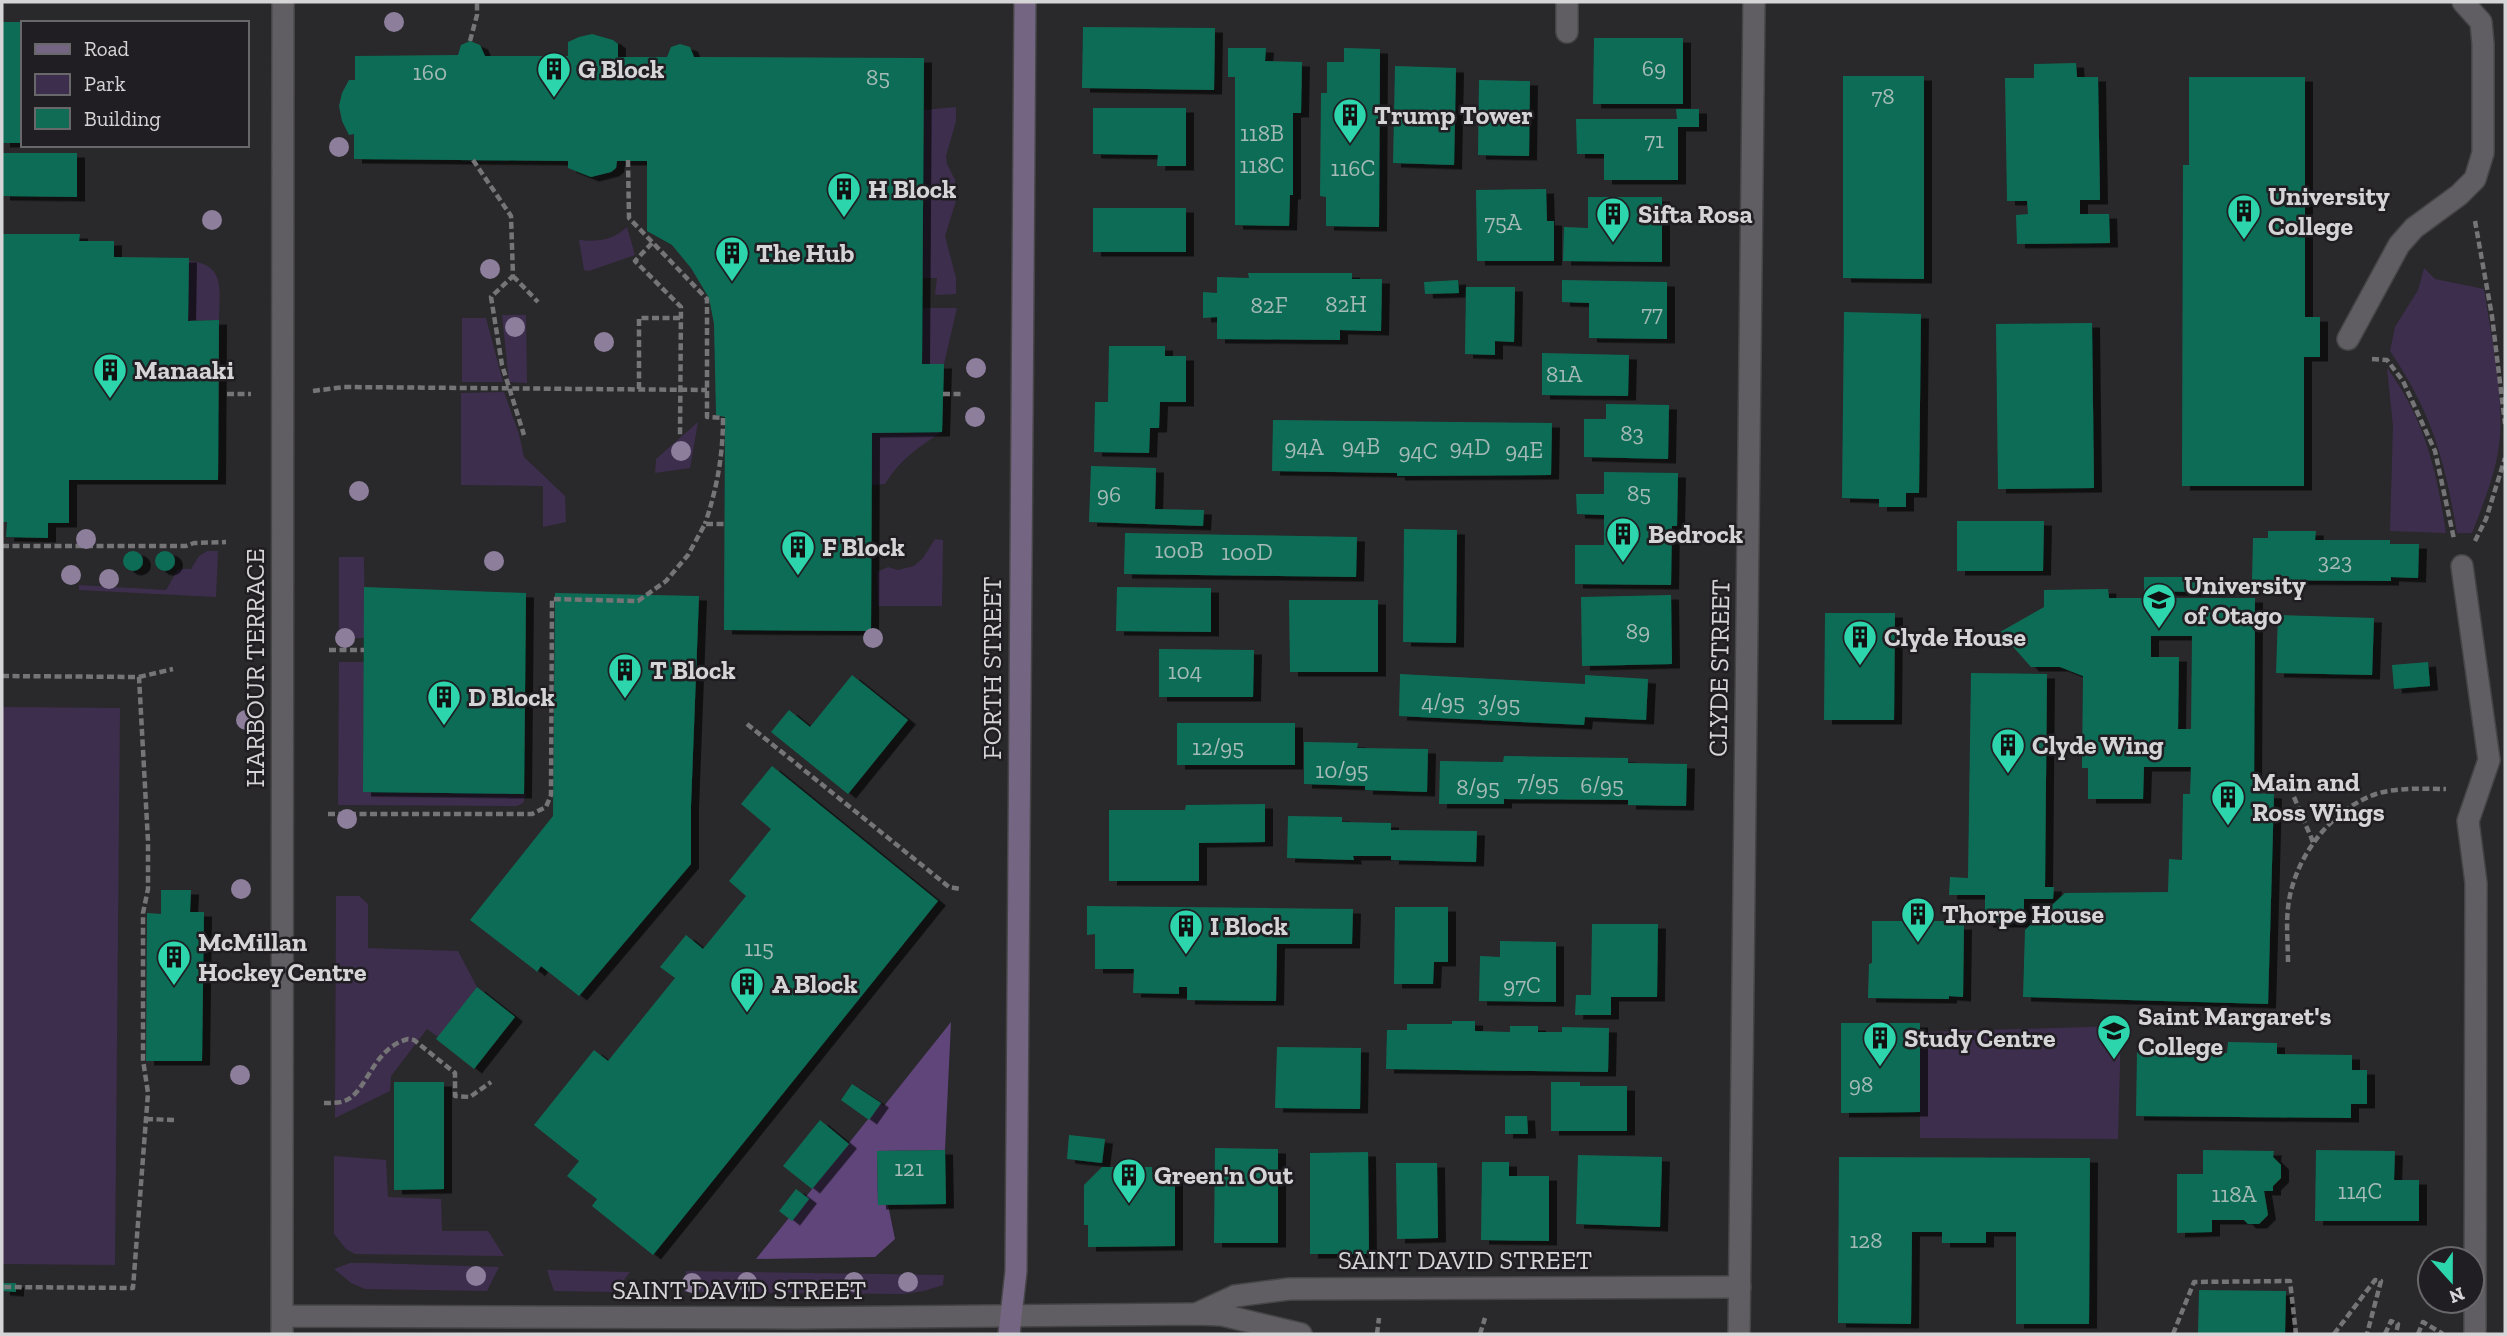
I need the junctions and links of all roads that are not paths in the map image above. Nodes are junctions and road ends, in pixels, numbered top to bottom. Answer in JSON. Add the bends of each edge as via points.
{"nodes":[{"id":1,"x":283,"y":2,"type":"edge"},
{"id":2,"x":1025,"y":2,"type":"edge"},
{"id":3,"x":1567,"y":2,"type":"edge"},
{"id":4,"x":1754,"y":2,"type":"edge"},
{"id":5,"x":2463,"y":2,"type":"edge"},
{"id":6,"x":1567,"y":32,"type":"dead end"},
{"id":7,"x":2348,"y":339,"type":"dead end"},
{"id":8,"x":2462,"y":566,"type":"road end"},
{"id":9,"x":1740,"y":1287,"type":"junction"},
{"id":10,"x":1196,"y":1314,"type":"junction"},
{"id":11,"x":282,"y":1325,"type":"edge"},
{"id":12,"x":1010,"y":1325,"type":"edge"},
{"id":13,"x":1301,"y":1334,"type":"edge"},
{"id":14,"x":1739,"y":1334,"type":"edge"},
{"id":15,"x":2475,"y":1334,"type":"edge"}],
"edges":[{"from":1,"to":11,"type":"street","name":"HARBOUR TERRACE"},
{"from":2,"to":12,"type":"street","name":"FORTH STREET","via":[[1016,1271]]},
{"from":3,"to":6,"type":"street"},
{"from":4,"to":9,"type":"street","name":"CLYDE STREET"},
{"from":5,"to":7,"type":"street","via":[[2481,22],[2483,44],[2483,153],[2475,179],[2399,245]]},
{"from":8,"to":15,"type":"street","via":[[2489,760],[2468,821],[2476,884]]},
{"from":9,"to":10,"type":"street","name":"SAINT DAVID STREET","via":[[1289,1289],[1235,1296]]},
{"from":9,"to":14,"type":"street","name":"CLYDE STREET"},
{"from":10,"to":12,"type":"street","name":"SAINT DAVID STREET"},
{"from":10,"to":13,"type":"street","name":"SAINT DAVID STREET","via":[[1222,1315]]},
{"from":11,"to":12,"type":"street","name":"SAINT DAVID STREET","via":[[666,1318]]}]}
